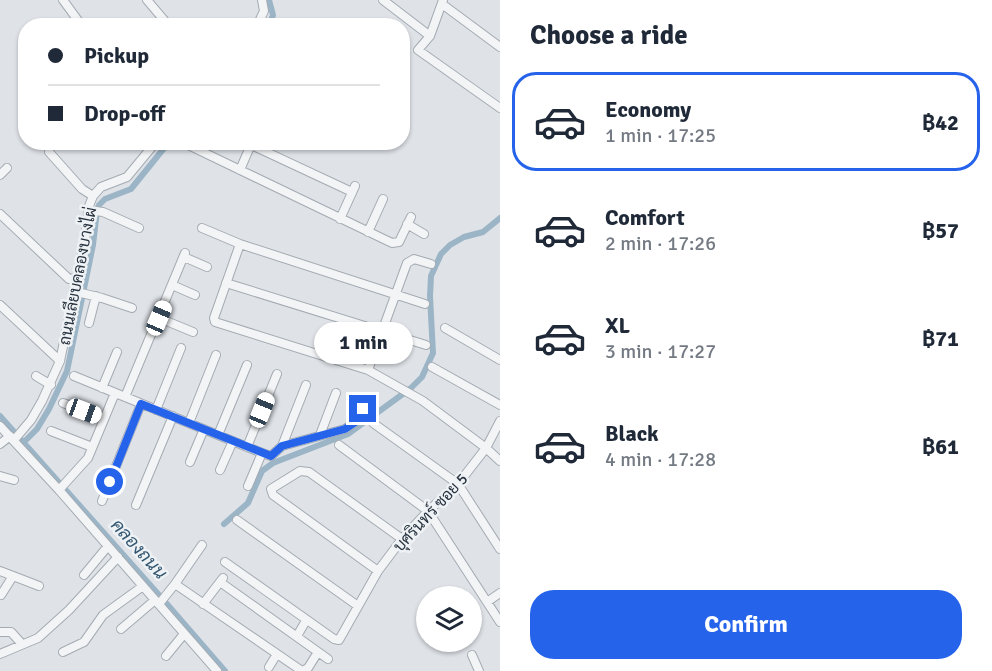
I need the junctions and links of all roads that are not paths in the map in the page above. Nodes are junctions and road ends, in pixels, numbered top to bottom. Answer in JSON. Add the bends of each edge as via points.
{"nodes":[{"id":1,"x":63,"y":0,"type":"edge"},
{"id":2,"x":147,"y":0,"type":"edge"},
{"id":3,"x":261,"y":0,"type":"edge"},
{"id":4,"x":383,"y":0,"type":"edge"},
{"id":5,"x":442,"y":2,"type":"edge"},
{"id":6,"x":76,"y":18,"type":"edge"},
{"id":7,"x":163,"y":18,"type":"edge"},
{"id":8,"x":261,"y":18,"type":"edge"},
{"id":9,"x":406,"y":18,"type":"edge"},
{"id":10,"x":410,"y":21,"type":"edge"},
{"id":11,"x":430,"y":36,"type":"junction"},
{"id":12,"x":500,"y":47,"type":"edge"},
{"id":13,"x":500,"y":108,"type":"edge"},
{"id":14,"x":150,"y":150,"type":"edge"},
{"id":15,"x":207,"y":150,"type":"edge"},
{"id":16,"x":247,"y":150,"type":"edge"},
{"id":17,"x":265,"y":150,"type":"edge"},
{"id":18,"x":49,"y":152,"type":"dead end"},
{"id":19,"x":7,"y":168,"type":"dead end"},
{"id":20,"x":240,"y":170,"type":"junction"},
{"id":21,"x":0,"y":175,"type":"edge"},
{"id":22,"x":93,"y":196,"type":"junction"},
{"id":23,"x":383,"y":199,"type":"dead end"},
{"id":24,"x":93,"y":210,"type":"junction"},
{"id":25,"x":0,"y":214,"type":"edge"},
{"id":26,"x":340,"y":219,"type":"junction"},
{"id":27,"x":139,"y":228,"type":"dead end"},
{"id":28,"x":202,"y":228,"type":"dead end"},
{"id":29,"x":368,"y":232,"type":"junction"},
{"id":30,"x":424,"y":234,"type":"dead end"},
{"id":31,"x":240,"y":244,"type":"junction"},
{"id":32,"x":431,"y":264,"type":"dead end"},
{"id":33,"x":207,"y":267,"type":"dead end"},
{"id":34,"x":76,"y":278,"type":"junction"},
{"id":35,"x":226,"y":283,"type":"junction"},
{"id":36,"x":172,"y":285,"type":"junction"},
{"id":37,"x":80,"y":292,"type":"junction"},
{"id":38,"x":195,"y":295,"type":"dead end"},
{"id":39,"x":396,"y":295,"type":"junction"},
{"id":40,"x":96,"y":296,"type":"junction"},
{"id":41,"x":426,"y":304,"type":"dead end"},
{"id":42,"x":0,"y":305,"type":"edge"},
{"id":43,"x":132,"y":308,"type":"dead end"},
{"id":44,"x":159,"y":318,"type":"junction"},
{"id":45,"x":89,"y":322,"type":"dead end"},
{"id":46,"x":445,"y":328,"type":"dead end"},
{"id":47,"x":193,"y":332,"type":"dead end"},
{"id":48,"x":382,"y":333,"type":"junction"},
{"id":49,"x":426,"y":345,"type":"dead end"},
{"id":50,"x":181,"y":348,"type":"dead end"},
{"id":51,"x":117,"y":352,"type":"dead end"},
{"id":52,"x":216,"y":355,"type":"dead end"},
{"id":53,"x":500,"y":360,"type":"edge"},
{"id":54,"x":60,"y":362,"type":"junction"},
{"id":55,"x":247,"y":365,"type":"dead end"},
{"id":56,"x":432,"y":368,"type":"dead end"},
{"id":57,"x":368,"y":370,"type":"junction"},
{"id":58,"x":277,"y":374,"type":"dead end"},
{"id":59,"x":36,"y":376,"type":"dead end"},
{"id":60,"x":74,"y":376,"type":"dead end"},
{"id":61,"x":51,"y":385,"type":"junction"},
{"id":62,"x":306,"y":385,"type":"dead end"},
{"id":63,"x":102,"y":388,"type":"junction"},
{"id":64,"x":115,"y":393,"type":"junction"},
{"id":65,"x":336,"y":393,"type":"dead end"},
{"id":66,"x":126,"y":397,"type":"junction"},
{"id":67,"x":63,"y":403,"type":"dead end"},
{"id":68,"x":141,"y":404,"type":"junction"},
{"id":69,"x":500,"y":405,"type":"edge"},
{"id":70,"x":363,"y":409,"type":"dead end"},
{"id":71,"x":156,"y":410,"type":"junction"},
{"id":72,"x":172,"y":416,"type":"junction"},
{"id":73,"x":104,"y":418,"type":"junction"},
{"id":74,"x":500,"y":422,"type":"edge"},
{"id":75,"x":189,"y":423,"type":"junction"},
{"id":76,"x":373,"y":423,"type":"dead end"},
{"id":77,"x":0,"y":426,"type":"edge"},
{"id":78,"x":204,"y":429,"type":"junction"},
{"id":79,"x":51,"y":431,"type":"dead end"},
{"id":80,"x":218,"y":435,"type":"junction"},
{"id":81,"x":320,"y":435,"type":"junction"},
{"id":82,"x":13,"y":438,"type":"junction"},
{"id":83,"x":233,"y":441,"type":"junction"},
{"id":84,"x":0,"y":444,"type":"edge"},
{"id":85,"x":339,"y":445,"type":"dead end"},
{"id":86,"x":282,"y":446,"type":"junction"},
{"id":87,"x":92,"y":447,"type":"junction"},
{"id":88,"x":247,"y":447,"type":"junction"},
{"id":89,"x":486,"y":448,"type":"junction"},
{"id":90,"x":262,"y":453,"type":"junction"},
{"id":91,"x":500,"y":461,"type":"edge"},
{"id":92,"x":190,"y":462,"type":"dead end"},
{"id":93,"x":220,"y":470,"type":"dead end"},
{"id":94,"x":0,"y":476,"type":"edge"},
{"id":95,"x":14,"y":480,"type":"dead end"},
{"id":96,"x":458,"y":484,"type":"junction"},
{"id":97,"x":248,"y":486,"type":"dead end"},
{"id":98,"x":59,"y":490,"type":"junction"},
{"id":99,"x":102,"y":501,"type":"dead end"},
{"id":100,"x":136,"y":505,"type":"dead end"},
{"id":101,"x":428,"y":511,"type":"junction"},
{"id":102,"x":237,"y":520,"type":"dead end"},
{"id":103,"x":402,"y":539,"type":"junction"},
{"id":104,"x":202,"y":545,"type":"dead end"},
{"id":105,"x":108,"y":546,"type":"junction"},
{"id":106,"x":500,"y":549,"type":"edge"},
{"id":107,"x":118,"y":557,"type":"junction"},
{"id":108,"x":225,"y":562,"type":"dead end"},
{"id":109,"x":0,"y":571,"type":"edge"},
{"id":110,"x":378,"y":571,"type":"junction"},
{"id":111,"x":84,"y":575,"type":"dead end"},
{"id":112,"x":13,"y":576,"type":"junction"},
{"id":113,"x":175,"y":584,"type":"junction"},
{"id":114,"x":39,"y":586,"type":"dead end"},
{"id":115,"x":143,"y":586,"type":"junction"},
{"id":116,"x":500,"y":593,"type":"edge"},
{"id":117,"x":0,"y":595,"type":"edge"},
{"id":118,"x":162,"y":599,"type":"junction"},
{"id":119,"x":487,"y":602,"type":"junction"},
{"id":120,"x":203,"y":604,"type":"junction"},
{"id":121,"x":357,"y":606,"type":"junction"},
{"id":122,"x":500,"y":622,"type":"edge"},
{"id":123,"x":304,"y":624,"type":"dead end"},
{"id":124,"x":121,"y":629,"type":"dead end"},
{"id":125,"x":0,"y":632,"type":"edge"},
{"id":126,"x":184,"y":633,"type":"junction"},
{"id":127,"x":297,"y":636,"type":"junction"},
{"id":128,"x":22,"y":644,"type":"junction"},
{"id":129,"x":63,"y":652,"type":"dead end"},
{"id":130,"x":318,"y":652,"type":"junction"},
{"id":131,"x":0,"y":654,"type":"edge"},
{"id":132,"x":277,"y":654,"type":"junction"},
{"id":133,"x":472,"y":655,"type":"dead end"},
{"id":134,"x":166,"y":656,"type":"dead end"},
{"id":135,"x":328,"y":659,"type":"dead end"},
{"id":136,"x":269,"y":667,"type":"dead end"},
{"id":137,"x":217,"y":671,"type":"edge"},
{"id":138,"x":302,"y":671,"type":"edge"},
{"id":139,"x":479,"y":671,"type":"edge"}],
"edges":[{"from":1,"to":6,"type":"street"},
{"from":2,"to":7,"type":"street"},
{"from":3,"to":8,"type":"street","via":[[264,11]]},
{"from":4,"to":9,"type":"street"},
{"from":5,"to":11,"type":"street"},
{"from":5,"to":12,"type":"street"},
{"from":10,"to":11,"type":"street"},
{"from":11,"to":13,"type":"street","via":[[418,50]]},
{"from":14,"to":22,"type":"street","name":"ถนนเลียบคลองบางไผ่","via":[[128,177],[101,187]]},
{"from":15,"to":20,"type":"street"},
{"from":16,"to":20,"type":"street"},
{"from":17,"to":26,"type":"street","via":[[354,189]]},
{"from":18,"to":22,"type":"street"},
{"from":19,"to":21,"type":"street"},
{"from":20,"to":26,"type":"street"},
{"from":22,"to":24,"type":"street","name":"ถนนเลียบคลองบางไผ่"},
{"from":23,"to":29,"type":"street"},
{"from":24,"to":27,"type":"street"},
{"from":24,"to":34,"type":"street","name":"ถนนเลียบคลองบางไผ่"},
{"from":25,"to":34,"type":"street","via":[[69,279]]},
{"from":26,"to":29,"type":"street"},
{"from":28,"to":31,"type":"street"},
{"from":29,"to":30,"type":"street","via":[[397,243],[409,221]]},
{"from":31,"to":35,"type":"street"},
{"from":31,"to":39,"type":"street"},
{"from":32,"to":39,"type":"street","via":[[414,259],[407,263]]},
{"from":33,"to":36,"type":"street","via":[[185,255]]},
{"from":34,"to":37,"type":"street","name":"ถนนเลียบคลองบางไผ่"},
{"from":35,"to":48,"type":"street"},
{"from":35,"to":57,"type":"street","via":[[214,318],[217,322]]},
{"from":36,"to":38,"type":"street"},
{"from":36,"to":44,"type":"street"},
{"from":37,"to":40,"type":"street"},
{"from":37,"to":54,"type":"street","name":"ถนนเลียบคลองบางไผ่"},
{"from":39,"to":41,"type":"street"},
{"from":39,"to":48,"type":"street"},
{"from":40,"to":43,"type":"street"},
{"from":40,"to":45,"type":"street"},
{"from":42,"to":54,"type":"street"},
{"from":44,"to":47,"type":"street"},
{"from":44,"to":66,"type":"street"},
{"from":46,"to":53,"type":"street"},
{"from":48,"to":49,"type":"street"},
{"from":48,"to":57,"type":"street"},
{"from":50,"to":71,"type":"street"},
{"from":51,"to":63,"type":"street"},
{"from":52,"to":75,"type":"street"},
{"from":54,"to":61,"type":"street","name":"ถนนเลียบคลองบางไผ่"},
{"from":55,"to":80,"type":"street"},
{"from":56,"to":69,"type":"street"},
{"from":57,"to":89,"type":"street","via":[[411,393]]},
{"from":58,"to":88,"type":"street"},
{"from":59,"to":61,"type":"street"},
{"from":60,"to":63,"type":"street"},
{"from":61,"to":82,"type":"street","name":"ถนนเลียบคลองบางไผ่","via":[[31,420]]},
{"from":62,"to":86,"type":"street"},
{"from":63,"to":64,"type":"street"},
{"from":64,"to":66,"type":"street"},
{"from":64,"to":73,"type":"street"},
{"from":65,"to":81,"type":"street"},
{"from":66,"to":68,"type":"street"},
{"from":67,"to":73,"type":"street"},
{"from":68,"to":71,"type":"street"},
{"from":68,"to":99,"type":"street"},
{"from":70,"to":81,"type":"street","via":[[357,421],[345,429]]},
{"from":71,"to":72,"type":"street"},
{"from":72,"to":75,"type":"street"},
{"from":72,"to":100,"type":"street"},
{"from":73,"to":87,"type":"street"},
{"from":74,"to":89,"type":"street","name":"บุศรินทร์ ซอย 5"},
{"from":75,"to":78,"type":"street"},
{"from":76,"to":96,"type":"street"},
{"from":77,"to":82,"type":"street"},
{"from":78,"to":80,"type":"street"},
{"from":78,"to":92,"type":"street"},
{"from":79,"to":87,"type":"street"},
{"from":80,"to":83,"type":"street"},
{"from":81,"to":86,"type":"street"},
{"from":82,"to":84,"type":"street","name":"ถนนเลียบคลองบางไผ่"},
{"from":82,"to":98,"type":"street"},
{"from":83,"to":88,"type":"street"},
{"from":83,"to":93,"type":"street"},
{"from":85,"to":101,"type":"street"},
{"from":86,"to":90,"type":"street","via":[[271,456]]},
{"from":87,"to":98,"type":"street","via":[[88,458]]},
{"from":88,"to":90,"type":"street"},
{"from":89,"to":91,"type":"street"},
{"from":89,"to":96,"type":"street","name":"บุศรินทร์ ซอย 5"},
{"from":90,"to":97,"type":"street"},
{"from":94,"to":95,"type":"street"},
{"from":96,"to":101,"type":"street","name":"บุศรินทร์ ซอย 5"},
{"from":96,"to":106,"type":"street"},
{"from":98,"to":105,"type":"street"},
{"from":101,"to":103,"type":"street","name":"บุศรินทร์ ซอย 5"},
{"from":101,"to":119,"type":"street"},
{"from":102,"to":121,"type":"street"},
{"from":103,"to":110,"type":"street","name":"บุศรินทร์ ซอย 5"},
{"from":103,"to":110,"type":"street","via":[[309,472],[300,471],[272,489],[273,495]]},
{"from":104,"to":113,"type":"street"},
{"from":105,"to":107,"type":"street"},
{"from":105,"to":111,"type":"street"},
{"from":107,"to":115,"type":"street"},
{"from":107,"to":128,"type":"street","via":[[38,638]]},
{"from":108,"to":121,"type":"street","name":"บุศรินทร์ ซอย 5","via":[[338,641]]},
{"from":109,"to":112,"type":"street"},
{"from":110,"to":121,"type":"street","name":"บุศรินทร์ ซอย 5"},
{"from":112,"to":114,"type":"street"},
{"from":112,"to":117,"type":"street"},
{"from":113,"to":118,"type":"street"},
{"from":113,"to":120,"type":"street"},
{"from":115,"to":118,"type":"street"},
{"from":115,"to":129,"type":"street","via":[[103,615],[84,642]]},
{"from":116,"to":119,"type":"street"},
{"from":118,"to":124,"type":"street"},
{"from":118,"to":126,"type":"street"},
{"from":119,"to":122,"type":"street"},
{"from":120,"to":127,"type":"street","via":[[222,580]]},
{"from":120,"to":132,"type":"street"},
{"from":123,"to":127,"type":"street"},
{"from":125,"to":128,"type":"street","via":[[11,632]]},
{"from":126,"to":134,"type":"street"},
{"from":126,"to":137,"type":"street"},
{"from":127,"to":130,"type":"street"},
{"from":128,"to":131,"type":"street"},
{"from":130,"to":135,"type":"street"},
{"from":130,"to":138,"type":"street"},
{"from":132,"to":136,"type":"street"},
{"from":132,"to":138,"type":"street"},
{"from":133,"to":139,"type":"street"}]}
